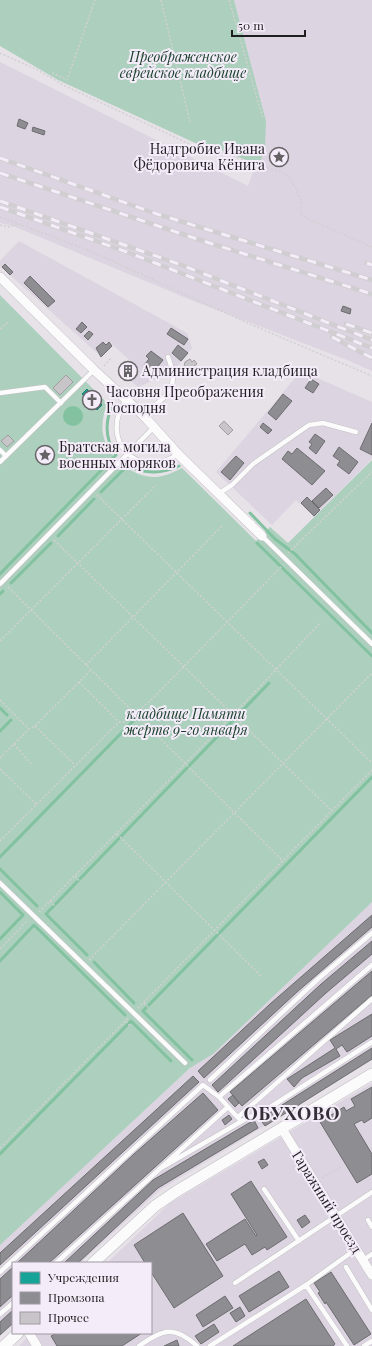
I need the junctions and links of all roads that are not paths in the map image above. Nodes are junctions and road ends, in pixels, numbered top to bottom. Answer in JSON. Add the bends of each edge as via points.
{"nodes":[{"id":1,"x":0,"y":277,"type":"edge"},
{"id":2,"x":168,"y":358,"type":"dead end"},
{"id":3,"x":94,"y":370,"type":"junction"},
{"id":4,"x":0,"y":393,"type":"edge"},
{"id":5,"x":126,"y":400,"type":"junction"},
{"id":6,"x":61,"y":404,"type":"junction"},
{"id":7,"x":144,"y":415,"type":"junction"},
{"id":8,"x":154,"y":426,"type":"junction"},
{"id":9,"x":356,"y":432,"type":"dead end"},
{"id":10,"x":0,"y":450,"type":"edge"},
{"id":11,"x":128,"y":454,"type":"junction"},
{"id":12,"x":178,"y":454,"type":"junction"},
{"id":13,"x":6,"y":456,"type":"junction"},
{"id":14,"x":0,"y":462,"type":"edge"},
{"id":15,"x":218,"y":494,"type":"junction"},
{"id":16,"x":262,"y":536,"type":"joint"},
{"id":17,"x":1,"y":583,"type":"edge"},
{"id":18,"x":372,"y":644,"type":"edge"},
{"id":19,"x":0,"y":882,"type":"edge"},
{"id":20,"x":372,"y":933,"type":"edge"},
{"id":21,"x":372,"y":965,"type":"edge"},
{"id":22,"x":372,"y":999,"type":"edge"},
{"id":23,"x":372,"y":1042,"type":"edge"},
{"id":24,"x":185,"y":1063,"type":"dead end"},
{"id":25,"x":372,"y":1074,"type":"edge"},
{"id":26,"x":210,"y":1080,"type":"dead end"},
{"id":27,"x":219,"y":1097,"type":"junction"},
{"id":28,"x":228,"y":1107,"type":"junction"},
{"id":29,"x":238,"y":1117,"type":"junction"},
{"id":30,"x":242,"y":1121,"type":"junction"},
{"id":31,"x":282,"y":1129,"type":"junction"},
{"id":32,"x":161,"y":1168,"type":"junction"},
{"id":33,"x":264,"y":1189,"type":"dead end"},
{"id":34,"x":372,"y":1192,"type":"edge"},
{"id":35,"x":336,"y":1217,"type":"junction"},
{"id":36,"x":368,"y":1220,"type":"dead end"},
{"id":37,"x":372,"y":1227,"type":"edge"},
{"id":38,"x":299,"y":1241,"type":"junction"},
{"id":39,"x":356,"y":1249,"type":"junction"},
{"id":40,"x":372,"y":1254,"type":"edge"},
{"id":41,"x":363,"y":1260,"type":"junction"},
{"id":42,"x":57,"y":1262,"type":"edge"},
{"id":43,"x":94,"y":1262,"type":"edge"},
{"id":44,"x":346,"y":1267,"type":"dead end"},
{"id":45,"x":0,"y":1272,"type":"edge"},
{"id":46,"x":372,"y":1275,"type":"edge"},
{"id":47,"x":235,"y":1283,"type":"dead end"},
{"id":48,"x":306,"y":1285,"type":"junction"},
{"id":49,"x":12,"y":1303,"type":"edge"},
{"id":50,"x":372,"y":1310,"type":"edge"},
{"id":51,"x":0,"y":1314,"type":"edge"},
{"id":52,"x":17,"y":1334,"type":"edge"},
{"id":53,"x":30,"y":1334,"type":"edge"},
{"id":54,"x":372,"y":1341,"type":"edge"},
{"id":55,"x":4,"y":1346,"type":"edge"},
{"id":56,"x":37,"y":1346,"type":"edge"},
{"id":57,"x":139,"y":1346,"type":"edge"},
{"id":58,"x":197,"y":1346,"type":"edge"},
{"id":59,"x":210,"y":1346,"type":"edge"},
{"id":60,"x":347,"y":1346,"type":"edge"},
{"id":61,"x":364,"y":1346,"type":"edge"}],
"edges":[{"from":1,"to":3,"type":"street"},
{"from":2,"to":7,"type":"lane","via":[[174,375],[172,390]]},
{"from":3,"to":5,"type":"street"},
{"from":3,"to":6,"type":"lane"},
{"from":4,"to":6,"type":"lane","via":[[45,388]]},
{"from":5,"to":7,"type":"street"},
{"from":5,"to":11,"type":"lane","via":[[119,410],[116,433]]},
{"from":6,"to":13,"type":"lane"},
{"from":7,"to":8,"type":"street"},
{"from":8,"to":11,"type":"lane"},
{"from":8,"to":12,"type":"street"},
{"from":9,"to":15,"type":"lane","via":[[323,423],[310,425],[253,464],[232,485]]},
{"from":10,"to":13,"type":"lane"},
{"from":11,"to":12,"type":"lane","via":[[139,461],[153,464],[166,461]]},
{"from":11,"to":17,"type":"lane"},
{"from":12,"to":15,"type":"street"},
{"from":13,"to":14,"type":"lane"},
{"from":15,"to":16,"type":"street"},
{"from":16,"to":18,"type":"lane"},
{"from":19,"to":24,"type":"lane"},
{"from":20,"to":26,"type":"lane","via":[[318,979]]},
{"from":21,"to":27,"type":"lane"},
{"from":22,"to":29,"type":"lane"},
{"from":23,"to":30,"type":"lane","via":[[258,1115]]},
{"from":25,"to":31,"type":"street"},
{"from":27,"to":28,"type":"lane"},
{"from":27,"to":45,"type":"lane","via":[[203,1085]]},
{"from":28,"to":29,"type":"lane"},
{"from":28,"to":32,"type":"lane"},
{"from":29,"to":30,"type":"lane"},
{"from":30,"to":32,"type":"lane"},
{"from":31,"to":35,"type":"street","name":"Гаражный проезд"},
{"from":31,"to":43,"type":"street","via":[[155,1206]]},
{"from":32,"to":42,"type":"lane"},
{"from":33,"to":38,"type":"lane"},
{"from":34,"to":35,"type":"lane"},
{"from":35,"to":38,"type":"lane"},
{"from":35,"to":39,"type":"street","name":"Гаражный проезд"},
{"from":36,"to":37,"type":"lane"},
{"from":38,"to":47,"type":"lane"},
{"from":39,"to":41,"type":"street","name":"Гаражный проезд"},
{"from":39,"to":48,"type":"lane"},
{"from":40,"to":41,"type":"lane"},
{"from":41,"to":46,"type":"street","name":"Гаражный проезд"},
{"from":44,"to":50,"type":"lane"},
{"from":48,"to":59,"type":"lane"},
{"from":48,"to":60,"type":"lane"},
{"from":49,"to":51,"type":"lane"},
{"from":52,"to":55,"type":"street"},
{"from":53,"to":56,"type":"street"},
{"from":54,"to":61,"type":"lane"},
{"from":57,"to":58,"type":"lane","via":[[156,1334],[176,1331],[187,1336]]}]}
